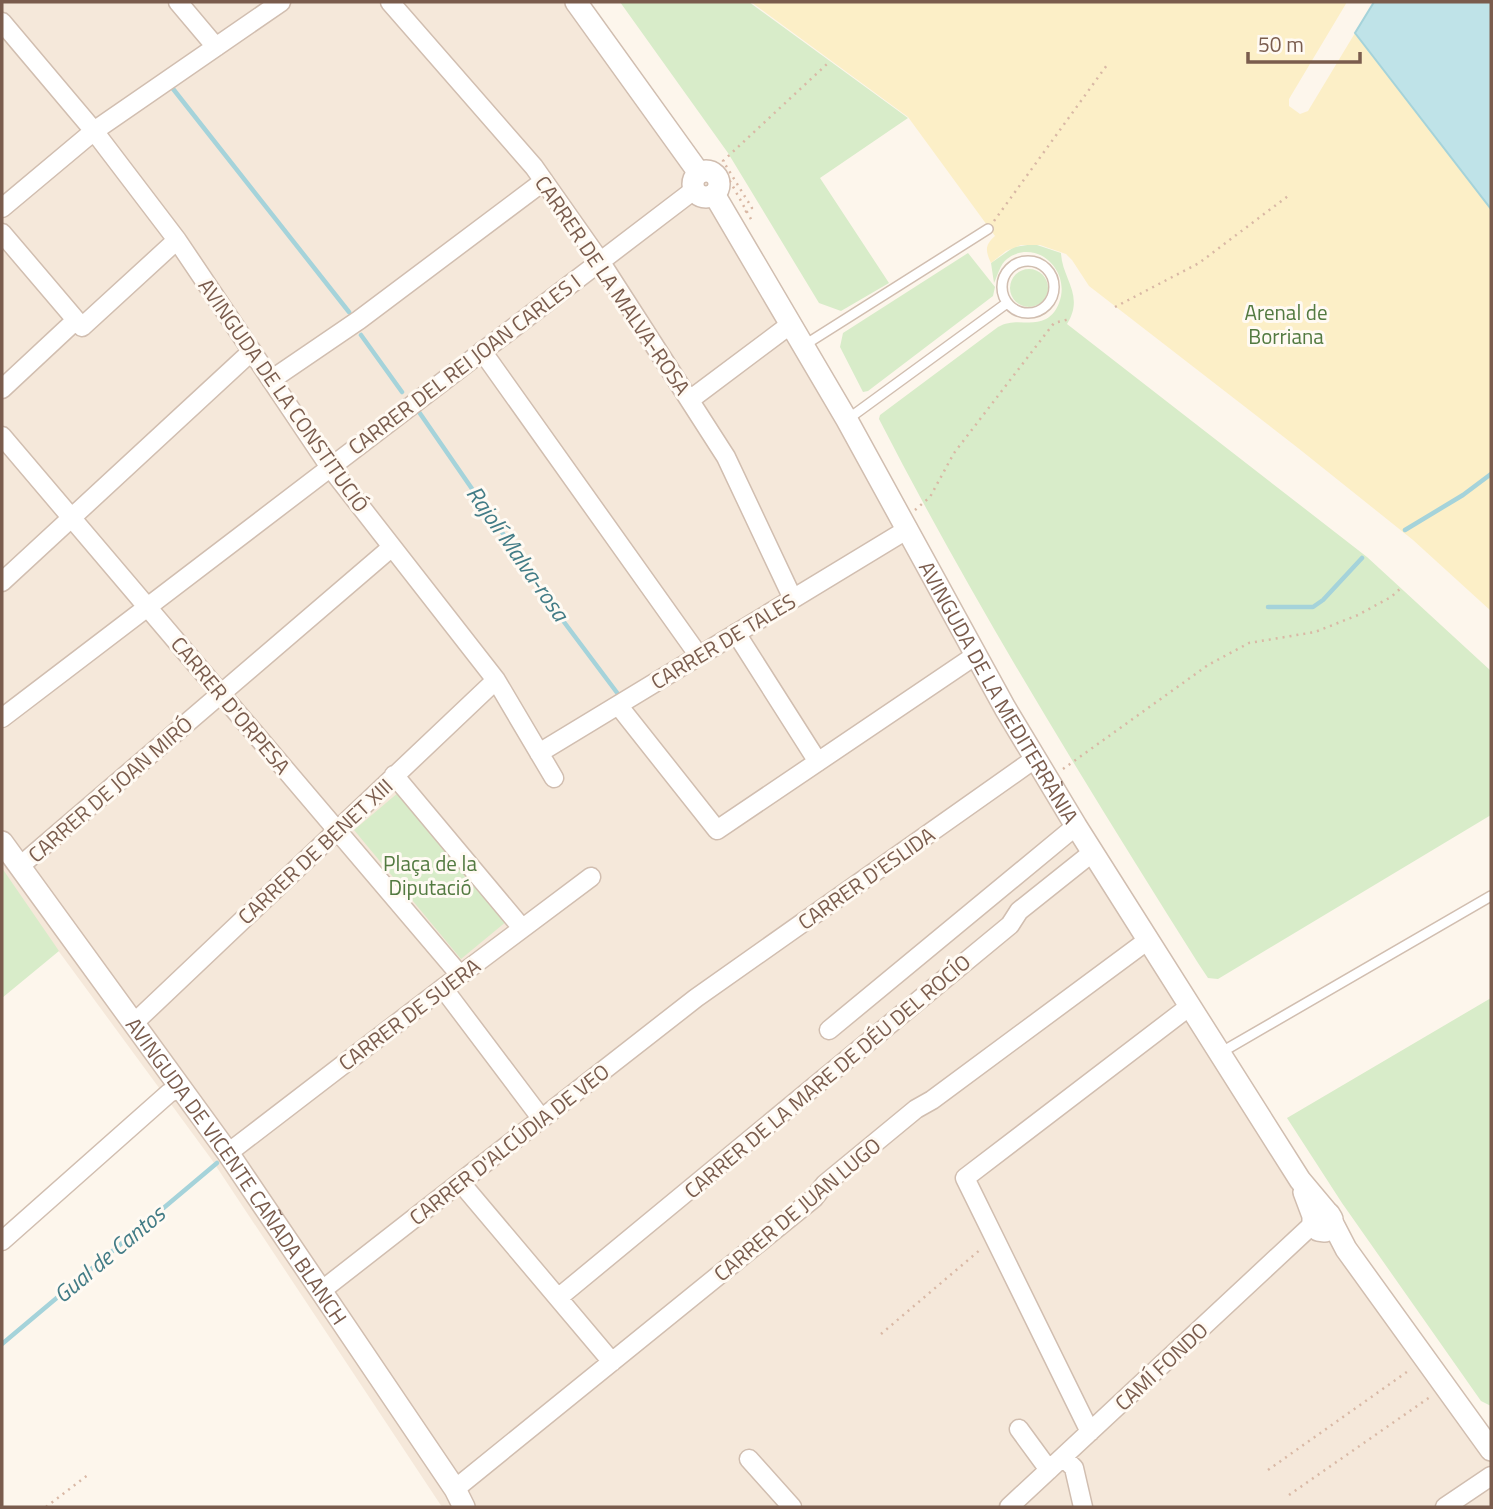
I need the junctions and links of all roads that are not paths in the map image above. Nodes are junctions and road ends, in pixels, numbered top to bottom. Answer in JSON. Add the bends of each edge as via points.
{"nodes":[{"id":1,"x":178,"y":2,"type":"edge"},
{"id":2,"x":281,"y":2,"type":"edge"},
{"id":3,"x":390,"y":2,"type":"edge"},
{"id":4,"x":576,"y":2,"type":"edge"},
{"id":5,"x":2,"y":22,"type":"edge"},
{"id":6,"x":216,"y":47,"type":"junction"},
{"id":7,"x":94,"y":131,"type":"junction"},
{"id":8,"x":704,"y":178,"type":"junction"},
{"id":9,"x":544,"y":181,"type":"junction"},
{"id":10,"x":2,"y":208,"type":"edge"},
{"id":11,"x":988,"y":229,"type":"road end"},
{"id":12,"x":2,"y":233,"type":"edge"},
{"id":13,"x":177,"y":240,"type":"junction"},
{"id":14,"x":600,"y":261,"type":"junction"},
{"id":15,"x":1007,"y":303,"type":"junction"},
{"id":16,"x":79,"y":324,"type":"junction"},
{"id":17,"x":791,"y":324,"type":"junction"},
{"id":18,"x":803,"y":346,"type":"junction"},
{"id":19,"x":252,"y":351,"type":"junction"},
{"id":20,"x":482,"y":352,"type":"junction"},
{"id":21,"x":271,"y":380,"type":"junction"},
{"id":22,"x":2,"y":389,"type":"edge"},
{"id":23,"x":691,"y":399,"type":"junction"},
{"id":24,"x":847,"y":420,"type":"junction"},
{"id":25,"x":2,"y":436,"type":"edge"},
{"id":26,"x":329,"y":466,"type":"junction"},
{"id":27,"x":71,"y":517,"type":"junction"},
{"id":28,"x":910,"y":521,"type":"junction"},
{"id":29,"x":392,"y":547,"type":"junction"},
{"id":30,"x":2,"y":582,"type":"edge"},
{"id":31,"x":793,"y":599,"type":"junction"},
{"id":32,"x":147,"y":607,"type":"junction"},
{"id":33,"x":736,"y":634,"type":"junction"},
{"id":34,"x":976,"y":655,"type":"junction"},
{"id":35,"x":699,"y":656,"type":"junction"},
{"id":36,"x":496,"y":680,"type":"junction"},
{"id":37,"x":221,"y":693,"type":"junction"},
{"id":38,"x":618,"y":705,"type":"junction"},
{"id":39,"x":2,"y":718,"type":"edge"},
{"id":40,"x":539,"y":753,"type":"junction"},
{"id":41,"x":1036,"y":758,"type":"junction"},
{"id":42,"x":818,"y":762,"type":"junction"},
{"id":43,"x":394,"y":775,"type":"junction"},
{"id":44,"x":554,"y":778,"type":"dead end"},
{"id":45,"x":1076,"y":826,"type":"junction"},
{"id":46,"x":337,"y":830,"type":"junction"},
{"id":47,"x":2,"y":842,"type":"edge"},
{"id":48,"x":1093,"y":852,"type":"junction"},
{"id":49,"x":20,"y":866,"type":"junction"},
{"id":50,"x":592,"y":877,"type":"dead end"},
{"id":51,"x":1491,"y":895,"type":"edge"},
{"id":52,"x":522,"y":928,"type":"junction"},
{"id":53,"x":1148,"y":940,"type":"junction"},
{"id":54,"x":460,"y":975,"type":"junction"},
{"id":55,"x":443,"y":988,"type":"junction"},
{"id":56,"x":696,"y":998,"type":"joint"},
{"id":57,"x":1190,"y":1006,"type":"junction"},
{"id":58,"x":134,"y":1023,"type":"junction"},
{"id":59,"x":829,"y":1030,"type":"dead end"},
{"id":60,"x":1220,"y":1053,"type":"junction"},
{"id":61,"x":175,"y":1090,"type":"junction"},
{"id":62,"x":541,"y":1118,"type":"junction"},
{"id":63,"x":228,"y":1153,"type":"junction"},
{"id":64,"x":461,"y":1183,"type":"junction"},
{"id":65,"x":1322,"y":1221,"type":"junction"},
{"id":66,"x":2,"y":1241,"type":"edge"},
{"id":67,"x":321,"y":1291,"type":"junction"},
{"id":68,"x":558,"y":1298,"type":"junction"},
{"id":69,"x":612,"y":1362,"type":"junction"},
{"id":70,"x":1019,"y":1429,"type":"dead end"},
{"id":71,"x":1090,"y":1433,"type":"junction"},
{"id":72,"x":1491,"y":1450,"type":"edge"},
{"id":73,"x":1063,"y":1457,"type":"junction"},
{"id":74,"x":749,"y":1459,"type":"dead end"},
{"id":75,"x":1049,"y":1470,"type":"junction"},
{"id":76,"x":1491,"y":1476,"type":"edge"},
{"id":77,"x":459,"y":1498,"type":"edge"},
{"id":78,"x":792,"y":1507,"type":"edge"},
{"id":79,"x":1009,"y":1507,"type":"edge"},
{"id":80,"x":1083,"y":1507,"type":"edge"},
{"id":81,"x":1445,"y":1507,"type":"edge"}],
"edges":[{"from":1,"to":6,"type":"street"},
{"from":2,"to":6,"type":"street"},
{"from":3,"to":9,"type":"street","name":"CARRER DE LA MALVA-ROSA"},
{"from":4,"to":8,"type":"street","name":"AVINGUDA DE LA MEDITERRÀNIA"},
{"from":5,"to":7,"type":"street","name":"AVINGUDA DE LA CONSTITUCIÓ"},
{"from":6,"to":7,"type":"street"},
{"from":7,"to":10,"type":"street"},
{"from":7,"to":13,"type":"street","name":"AVINGUDA DE LA CONSTITUCIÓ"},
{"from":8,"to":14,"type":"street","name":"CARRER DEL REI JOAN CARLES I"},
{"from":8,"to":17,"type":"street","name":"AVINGUDA DE LA MEDITERRÀNIA","via":[[738,215]]},
{"from":9,"to":14,"type":"street","name":"CARRER DE LA MALVA-ROSA"},
{"from":9,"to":21,"type":"street"},
{"from":11,"to":18,"type":"lane"},
{"from":12,"to":16,"type":"street"},
{"from":13,"to":16,"type":"street"},
{"from":13,"to":19,"type":"street","name":"AVINGUDA DE LA CONSTITUCIÓ"},
{"from":14,"to":20,"type":"street","name":"CARRER DEL REI JOAN CARLES I"},
{"from":14,"to":23,"type":"street","name":"CARRER DE LA MALVA-ROSA"},
{"from":15,"to":15,"type":"lane","via":[[1022,312],[1040,310],[1053,288],[1048,271],[1033,261],[1008,270],[1002,286]]},
{"from":15,"to":24,"type":"lane"},
{"from":16,"to":22,"type":"street"},
{"from":17,"to":18,"type":"street","name":"AVINGUDA DE LA MEDITERRÀNIA"},
{"from":17,"to":23,"type":"street"},
{"from":18,"to":24,"type":"street","name":"AVINGUDA DE LA MEDITERRÀNIA"},
{"from":19,"to":21,"type":"street","name":"AVINGUDA DE LA CONSTITUCIÓ"},
{"from":19,"to":27,"type":"street"},
{"from":20,"to":26,"type":"street","name":"CARRER DEL REI JOAN CARLES I"},
{"from":20,"to":35,"type":"street"},
{"from":21,"to":26,"type":"street","name":"AVINGUDA DE LA CONSTITUCIÓ"},
{"from":23,"to":31,"type":"street","name":"CARRER DE LA MALVA-ROSA","via":[[726,457]]},
{"from":24,"to":28,"type":"street","name":"AVINGUDA DE LA MEDITERRÀNIA"},
{"from":25,"to":27,"type":"street","name":"CARRER D'ORPESA"},
{"from":26,"to":29,"type":"street","name":"AVINGUDA DE LA CONSTITUCIÓ"},
{"from":26,"to":32,"type":"street","name":"CARRER DEL REI JOAN CARLES I"},
{"from":27,"to":30,"type":"street"},
{"from":27,"to":32,"type":"street","name":"CARRER D'ORPESA"},
{"from":28,"to":31,"type":"street","name":"CARRER DE TALES"},
{"from":28,"to":34,"type":"street","name":"AVINGUDA DE LA MEDITERRÀNIA"},
{"from":29,"to":36,"type":"street","name":"AVINGUDA DE LA CONSTITUCIÓ"},
{"from":29,"to":37,"type":"street","name":"CARRER DE JOAN MIRÓ"},
{"from":31,"to":33,"type":"street","name":"CARRER DE TALES"},
{"from":32,"to":37,"type":"street","name":"CARRER D'ORPESA"},
{"from":32,"to":39,"type":"street","name":"CARRER DEL REI JOAN CARLES I"},
{"from":33,"to":35,"type":"street","name":"CARRER DE TALES"},
{"from":33,"to":42,"type":"street"},
{"from":34,"to":41,"type":"street","name":"AVINGUDA DE LA MEDITERRÀNIA"},
{"from":34,"to":42,"type":"street"},
{"from":35,"to":38,"type":"street","name":"CARRER DE TALES"},
{"from":36,"to":40,"type":"street","name":"AVINGUDA DE LA CONSTITUCIÓ"},
{"from":36,"to":43,"type":"street","name":"CARRER DE BENET XIII"},
{"from":37,"to":46,"type":"street","name":"CARRER D'ORPESA"},
{"from":37,"to":49,"type":"street","name":"CARRER DE JOAN MIRÓ"},
{"from":38,"to":40,"type":"street","name":"CARRER DE TALES"},
{"from":38,"to":42,"type":"street","via":[[718,830]]},
{"from":40,"to":44,"type":"street","name":"AVINGUDA DE LA CONSTITUCIÓ"},
{"from":41,"to":45,"type":"street","name":"AVINGUDA DE LA MEDITERRÀNIA"},
{"from":41,"to":56,"type":"street","name":"CARRER D'ESLIDA"},
{"from":43,"to":46,"type":"street","name":"CARRER DE BENET XIII"},
{"from":43,"to":52,"type":"street"},
{"from":45,"to":48,"type":"street","name":"AVINGUDA DE LA MEDITERRÀNIA"},
{"from":45,"to":59,"type":"street"},
{"from":46,"to":54,"type":"street","name":"CARRER D'ORPESA"},
{"from":46,"to":58,"type":"street","name":"CARRER DE BENET XIII"},
{"from":47,"to":49,"type":"street","name":"AVINGUDA DE VICENTE CAÑADA BLANCH"},
{"from":48,"to":53,"type":"street","name":"AVINGUDA DE LA MEDITERRÀNIA"},
{"from":48,"to":68,"type":"street","name":"CARRER DE LA MARE DE DÉU DEL ROCÍO"},
{"from":49,"to":58,"type":"street","name":"AVINGUDA DE VICENTE CAÑADA BLANCH"},
{"from":50,"to":52,"type":"street","name":"CARRER DE SUERA"},
{"from":51,"to":60,"type":"lane"},
{"from":52,"to":54,"type":"street","name":"CARRER DE SUERA"},
{"from":53,"to":57,"type":"street","name":"AVINGUDA DE LA MEDITERRÀNIA"},
{"from":53,"to":69,"type":"street","name":"CARRER DE JUAN LUGO","via":[[916,1109]]},
{"from":54,"to":55,"type":"street","name":"CARRER DE SUERA"},
{"from":55,"to":62,"type":"street"},
{"from":55,"to":63,"type":"street","name":"CARRER DE SUERA"},
{"from":56,"to":62,"type":"street","name":"CARRER D'ALCÚDIA DE VEO"},
{"from":57,"to":60,"type":"street","name":"AVINGUDA DE LA MEDITERRÀNIA"},
{"from":57,"to":71,"type":"street","via":[[965,1178]]},
{"from":58,"to":61,"type":"street","name":"AVINGUDA DE VICENTE CAÑADA BLANCH"},
{"from":60,"to":65,"type":"street","name":"AVINGUDA DE LA MEDITERRÀNIA"},
{"from":61,"to":63,"type":"street","name":"AVINGUDA DE VICENTE CAÑADA BLANCH"},
{"from":61,"to":66,"type":"street"},
{"from":62,"to":64,"type":"street","name":"CARRER D'ALCÚDIA DE VEO"},
{"from":63,"to":67,"type":"street","name":"AVINGUDA DE VICENTE CAÑADA BLANCH"},
{"from":64,"to":67,"type":"street","name":"CARRER D'ALCÚDIA DE VEO"},
{"from":64,"to":68,"type":"street"},
{"from":65,"to":71,"type":"street","name":"CAMÍ FONDO"},
{"from":65,"to":72,"type":"street","name":"AVINGUDA DE LA MEDITERRÀNIA"},
{"from":67,"to":77,"type":"street","name":"AVINGUDA DE VICENTE CAÑADA BLANCH"},
{"from":68,"to":69,"type":"street"},
{"from":69,"to":77,"type":"street","name":"CARRER DE JUAN LUGO"},
{"from":70,"to":75,"type":"street"},
{"from":71,"to":73,"type":"street","name":"CAMÍ FONDO"},
{"from":73,"to":75,"type":"street","name":"CAMÍ FONDO"},
{"from":73,"to":80,"type":"street","via":[[1074,1468]]},
{"from":74,"to":78,"type":"street"},
{"from":75,"to":79,"type":"street","name":"CAMÍ FONDO"},
{"from":76,"to":81,"type":"street"}]}
